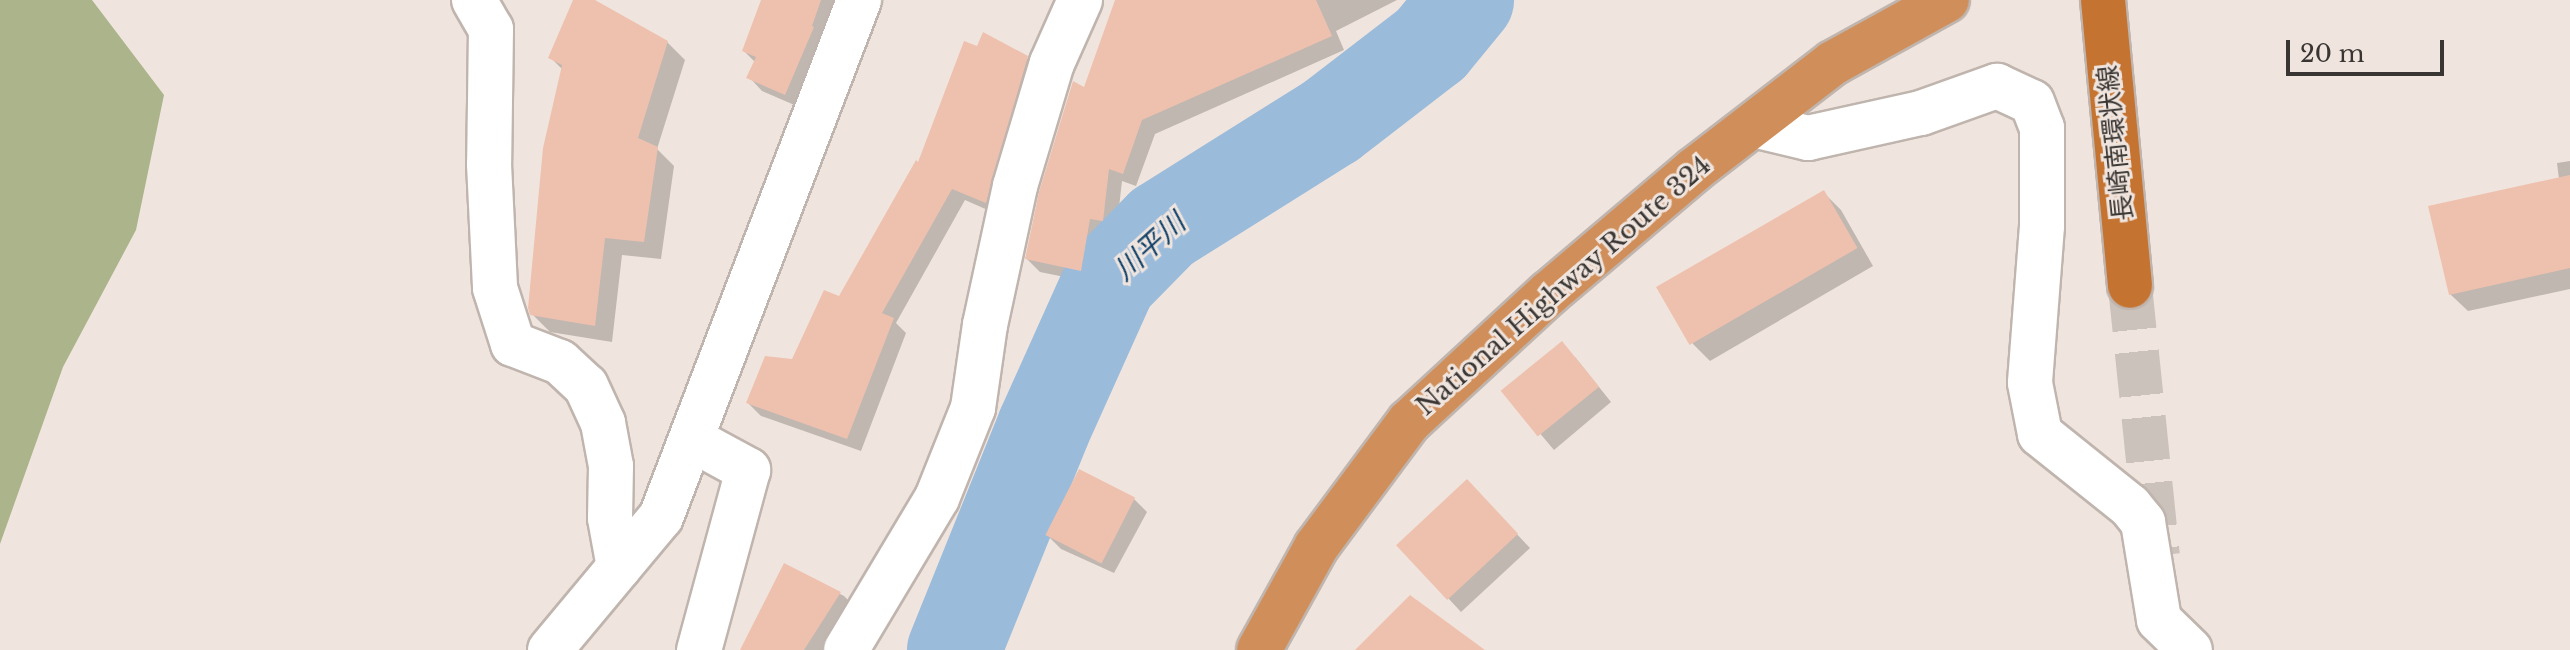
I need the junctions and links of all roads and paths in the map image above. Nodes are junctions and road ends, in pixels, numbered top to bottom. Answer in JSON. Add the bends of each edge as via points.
{"nodes":[{"id":1,"x":859,"y":0,"type":"edge"},
{"id":2,"x":1080,"y":0,"type":"edge"},
{"id":3,"x":1947,"y":0,"type":"edge"},
{"id":4,"x":2103,"y":0,"type":"edge"},
{"id":5,"x":487,"y":8,"type":"edge"},
{"id":6,"x":1754,"y":125,"type":"junction"},
{"id":7,"x":2130,"y":286,"type":"tunnel mouth"},
{"id":8,"x":693,"y":440,"type":"junction"},
{"id":9,"x":619,"y":567,"type":"junction"},
{"id":10,"x":550,"y":650,"type":"edge"},
{"id":11,"x":699,"y":650,"type":"edge"},
{"id":12,"x":846,"y":650,"type":"edge"},
{"id":13,"x":1259,"y":650,"type":"edge"},
{"id":14,"x":2190,"y":650,"type":"edge"}],
"edges":[{"from":1,"to":8,"type":"street"},
{"from":2,"to":12,"type":"street","via":[[1052,63],[1015,186],[973,408],[937,498]]},
{"from":3,"to":6,"type":"highway","name":"National Highway Route 324","via":[[1833,63]]},
{"from":4,"to":7,"type":"highway","name":"長崎南環状線"},
{"from":5,"to":9,"type":"street","via":[[495,288],[513,344],[560,362],[586,386],[603,423]]},
{"from":6,"to":13,"type":"highway","name":"National Highway Route 324","via":[[1549,293],[1409,422],[1316,547]]},
{"from":6,"to":14,"type":"street","via":[[1808,138],[1921,113],[1997,86],[2032,102],[2042,128],[2042,226],[2030,383],[2040,434],[2143,522],[2159,620]]},
{"from":8,"to":9,"type":"street","via":[[661,517]]},
{"from":8,"to":11,"type":"street","via":[[748,470]]},
{"from":9,"to":10,"type":"street"}]}
